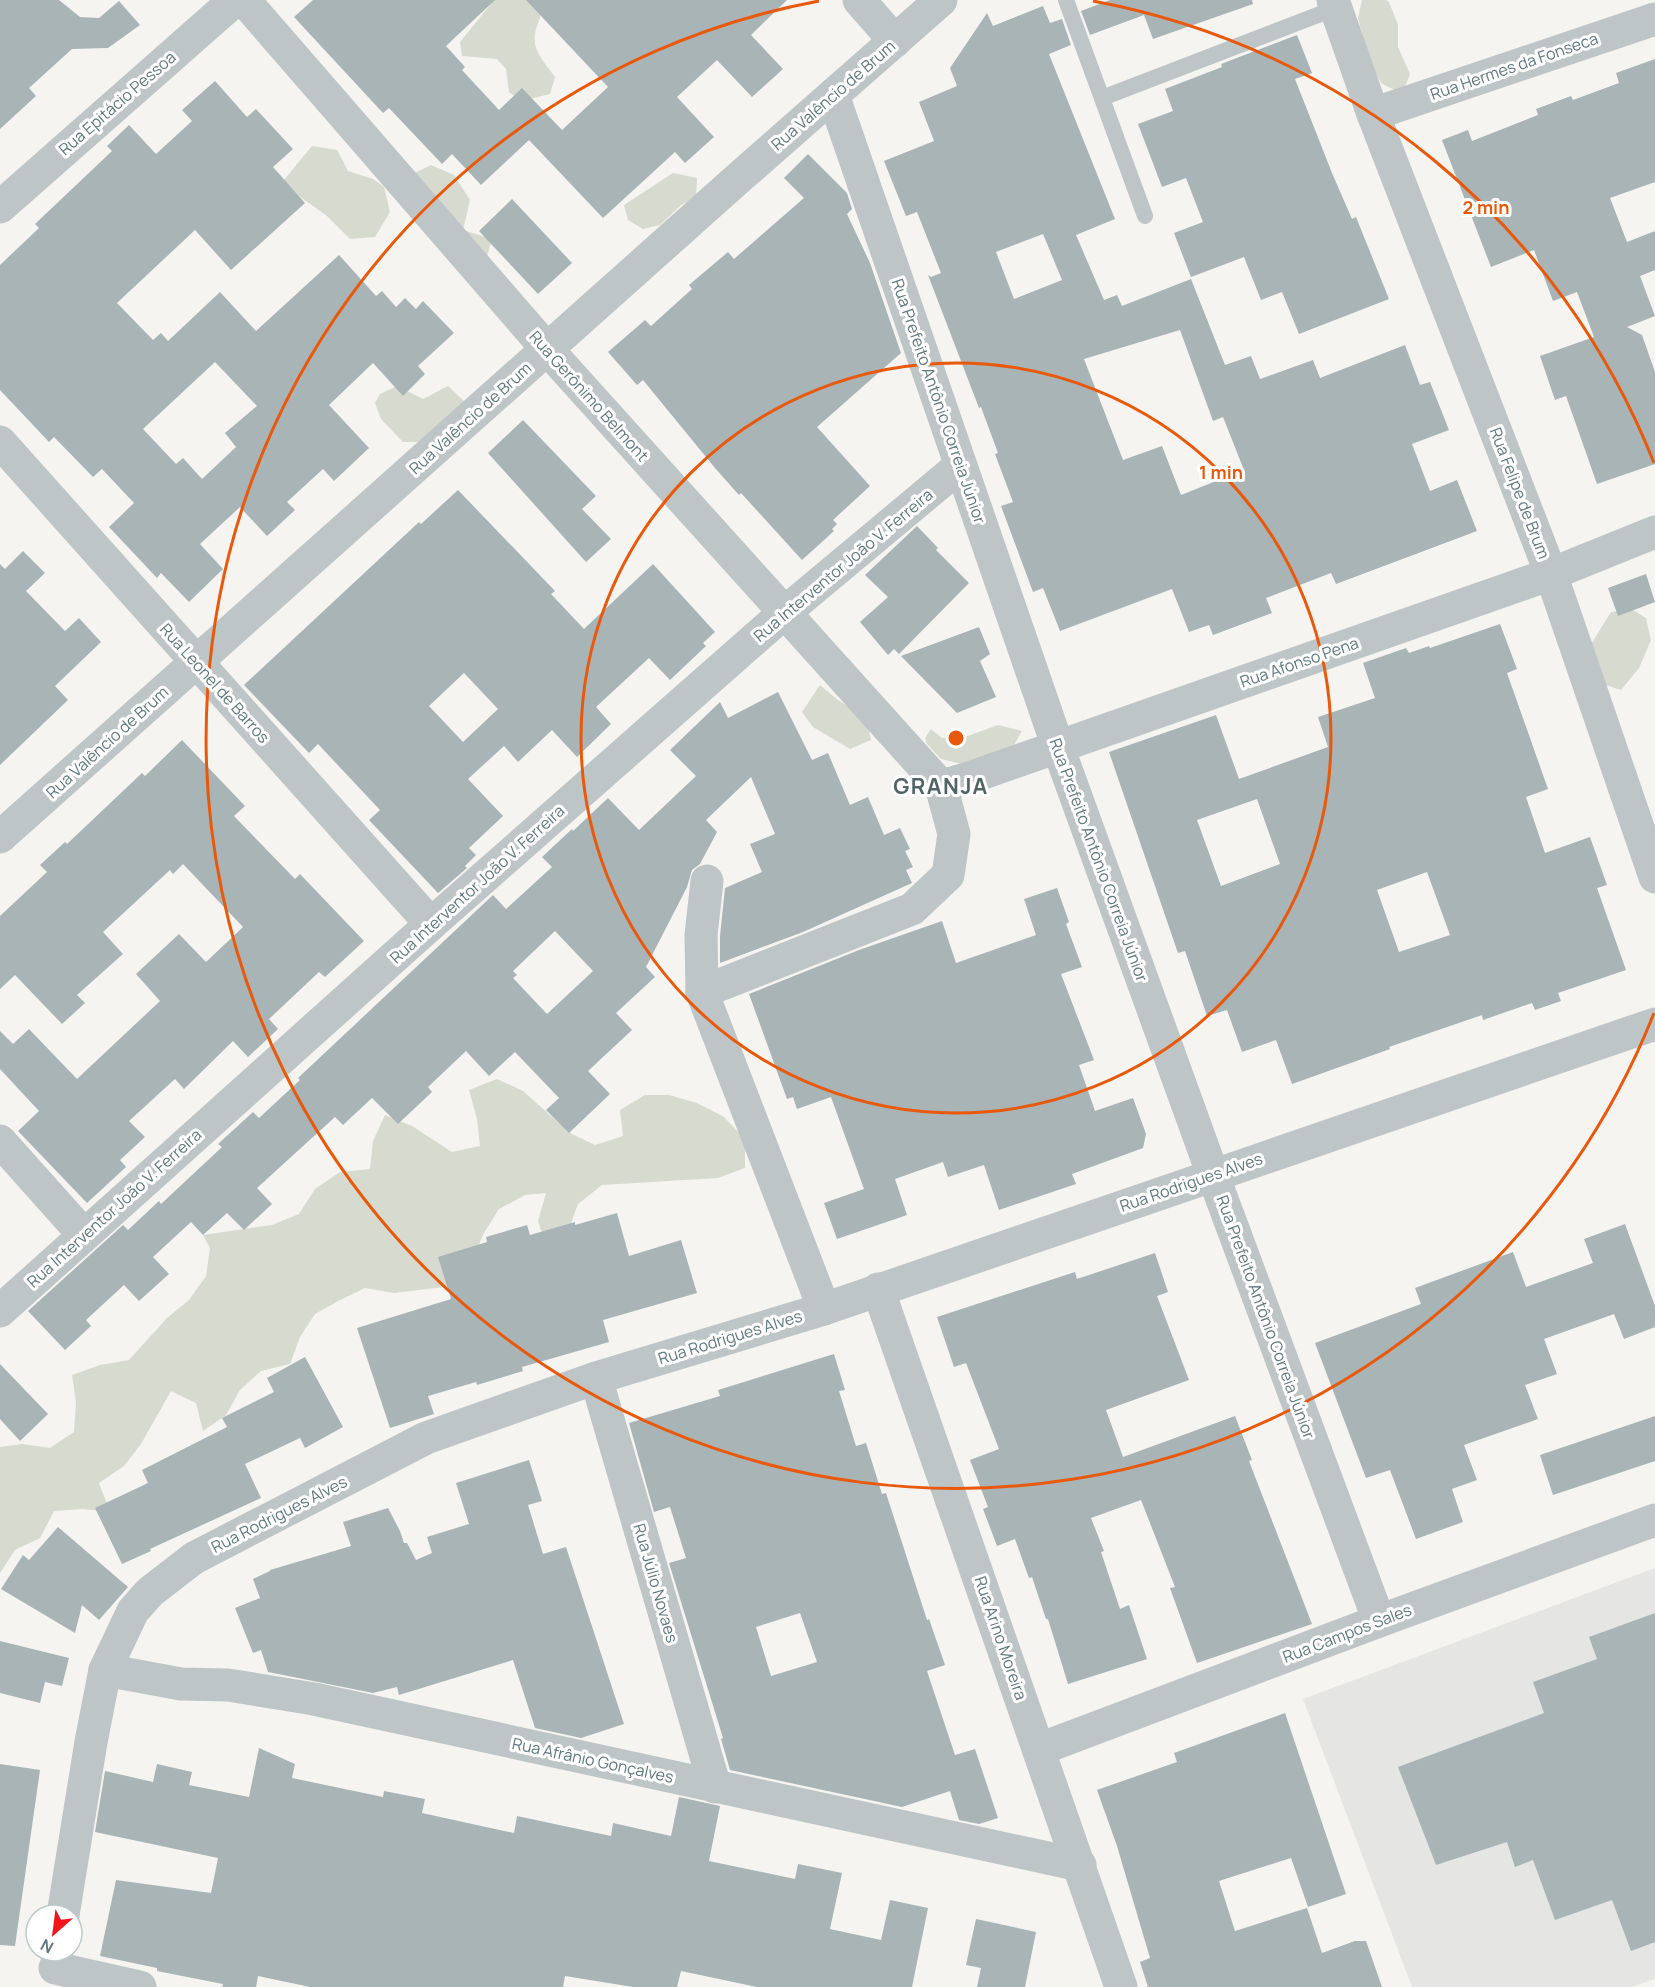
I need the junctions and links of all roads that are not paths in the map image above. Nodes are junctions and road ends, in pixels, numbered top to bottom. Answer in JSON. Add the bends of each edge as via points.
{"nodes":[{"id":1,"x":235,"y":0,"type":"edge"},
{"id":2,"x":244,"y":0,"type":"edge"},
{"id":3,"x":859,"y":0,"type":"edge"},
{"id":4,"x":941,"y":0,"type":"edge"},
{"id":5,"x":1066,"y":0,"type":"edge"},
{"id":6,"x":1334,"y":4,"type":"edge"},
{"id":7,"x":1655,"y":19,"type":"edge"},
{"id":8,"x":895,"y":41,"type":"junction"},
{"id":9,"x":833,"y":95,"type":"junction"},
{"id":10,"x":1102,"y":98,"type":"junction"},
{"id":11,"x":1373,"y":114,"type":"junction"},
{"id":12,"x":0,"y":207,"type":"edge"},
{"id":13,"x":1145,"y":216,"type":"dead end"},
{"id":14,"x":547,"y":349,"type":"junction"},
{"id":15,"x":0,"y":442,"type":"edge"},
{"id":16,"x":960,"y":466,"type":"junction"},
{"id":17,"x":1655,"y":532,"type":"edge"},
{"id":18,"x":1551,"y":574,"type":"junction"},
{"id":19,"x":784,"y":613,"type":"junction"},
{"id":20,"x":197,"y":662,"type":"junction"},
{"id":21,"x":1058,"y":747,"type":"junction"},
{"id":22,"x":941,"y":786,"type":"junction"},
{"id":23,"x":0,"y":837,"type":"edge"},
{"id":24,"x":1655,"y":877,"type":"edge"},
{"id":25,"x":707,"y":881,"type":"dead end"},
{"id":26,"x":431,"y":924,"type":"junction"},
{"id":27,"x":702,"y":992,"type":"junction"},
{"id":28,"x":1655,"y":1024,"type":"edge"},
{"id":29,"x":0,"y":1141,"type":"edge"},
{"id":30,"x":1213,"y":1175,"type":"junction"},
{"id":31,"x":84,"y":1235,"type":"junction"},
{"id":32,"x":878,"y":1289,"type":"junction"},
{"id":33,"x":824,"y":1309,"type":"junction"},
{"id":34,"x":0,"y":1311,"type":"edge"},
{"id":35,"x":596,"y":1378,"type":"junction"},
{"id":36,"x":1655,"y":1520,"type":"edge"},
{"id":37,"x":1379,"y":1621,"type":"junction"},
{"id":38,"x":105,"y":1670,"type":"junction"},
{"id":39,"x":1040,"y":1749,"type":"junction"},
{"id":40,"x":715,"y":1787,"type":"junction"},
{"id":41,"x":1080,"y":1865,"type":"junction"},
{"id":42,"x":65,"y":1903,"type":"edge"},
{"id":43,"x":55,"y":1969,"type":"edge"},
{"id":44,"x":140,"y":1987,"type":"edge"},
{"id":45,"x":1121,"y":1987,"type":"edge"}],
"edges":[{"from":1,"to":12,"type":"street","name":"Rua Epitácio Pessoa"},
{"from":2,"to":14,"type":"street","name":"Rua Gerônimo Belmont"},
{"from":3,"to":8,"type":"street"},
{"from":4,"to":8,"type":"street","name":"Rua Valêncio de Brum"},
{"from":5,"to":10,"type":"lane"},
{"from":6,"to":10,"type":"lane"},
{"from":6,"to":11,"type":"street","name":"Rua Felipe de Brum"},
{"from":7,"to":11,"type":"street","name":"Rua Hermes da Fonseca"},
{"from":8,"to":9,"type":"street","name":"Rua Valêncio de Brum"},
{"from":9,"to":14,"type":"street","name":"Rua Valêncio de Brum"},
{"from":9,"to":16,"type":"street","name":"Rua Prefeito Antônio Correia Júnior"},
{"from":10,"to":13,"type":"lane"},
{"from":11,"to":18,"type":"street","name":"Rua Felipe de Brum"},
{"from":14,"to":19,"type":"street","name":"Rua Gerônimo Belmont"},
{"from":14,"to":20,"type":"street","name":"Rua Valêncio de Brum"},
{"from":15,"to":20,"type":"street","name":"Rua Leonel de Barros"},
{"from":16,"to":19,"type":"street","name":"Rua Interventor João V. Ferreira"},
{"from":16,"to":21,"type":"street","name":"Rua Prefeito Antônio Correia Júnior"},
{"from":17,"to":18,"type":"street","name":"Rua Afonso Pena"},
{"from":18,"to":21,"type":"street","name":"Rua Afonso Pena"},
{"from":18,"to":24,"type":"street","name":"Rua Felipe de Brum"},
{"from":19,"to":22,"type":"street","name":"Rua Gerônimo Belmont"},
{"from":19,"to":26,"type":"street","name":"Rua Interventor João V. Ferreira"},
{"from":20,"to":23,"type":"street","name":"Rua Valêncio de Brum"},
{"from":20,"to":26,"type":"street","name":"Rua Leonel de Barros"},
{"from":21,"to":22,"type":"street","name":"Rua Afonso Pena"},
{"from":21,"to":30,"type":"street","name":"Rua Prefeito Antônio Correia Júnior"},
{"from":22,"to":27,"type":"street","via":[[954,834],[948,875],[912,909]]},
{"from":25,"to":27,"type":"street","via":[[701,935]]},
{"from":26,"to":31,"type":"street","name":"Rua Interventor João V. Ferreira"},
{"from":27,"to":33,"type":"street"},
{"from":28,"to":30,"type":"street","name":"Rua Rodrigues Alves"},
{"from":29,"to":31,"type":"street"},
{"from":30,"to":32,"type":"street","name":"Rua Rodrigues Alves"},
{"from":30,"to":37,"type":"street","name":"Rua Prefeito Antônio Correia Júnior"},
{"from":31,"to":34,"type":"street","name":"Rua Interventor João V. Ferreira"},
{"from":32,"to":33,"type":"street","name":"Rua Rodrigues Alves"},
{"from":32,"to":39,"type":"street","name":"Rua Arino Moreira"},
{"from":33,"to":35,"type":"street","name":"Rua Rodrigues Alves"},
{"from":35,"to":38,"type":"street","name":"Rua Rodrigues Alves","via":[[426,1438],[194,1558],[150,1592],[134,1611]]},
{"from":35,"to":40,"type":"street","name":"Rua Júlio Novaes"},
{"from":36,"to":37,"type":"street","name":"Rua Campos Sales"},
{"from":37,"to":39,"type":"street","name":"Rua Campos Sales"},
{"from":38,"to":40,"type":"street","name":"Rua Afrânio Gonçalves","via":[[181,1684],[228,1685],[314,1699]]},
{"from":38,"to":42,"type":"street","name":"Rua Rodrigues Alves"},
{"from":39,"to":41,"type":"street","name":"Rua Arino Moreira"},
{"from":40,"to":41,"type":"street","name":"Rua Afrânio Gonçalves"},
{"from":41,"to":45,"type":"street","name":"Rua Arino Moreira"},
{"from":43,"to":44,"type":"street"}]}
